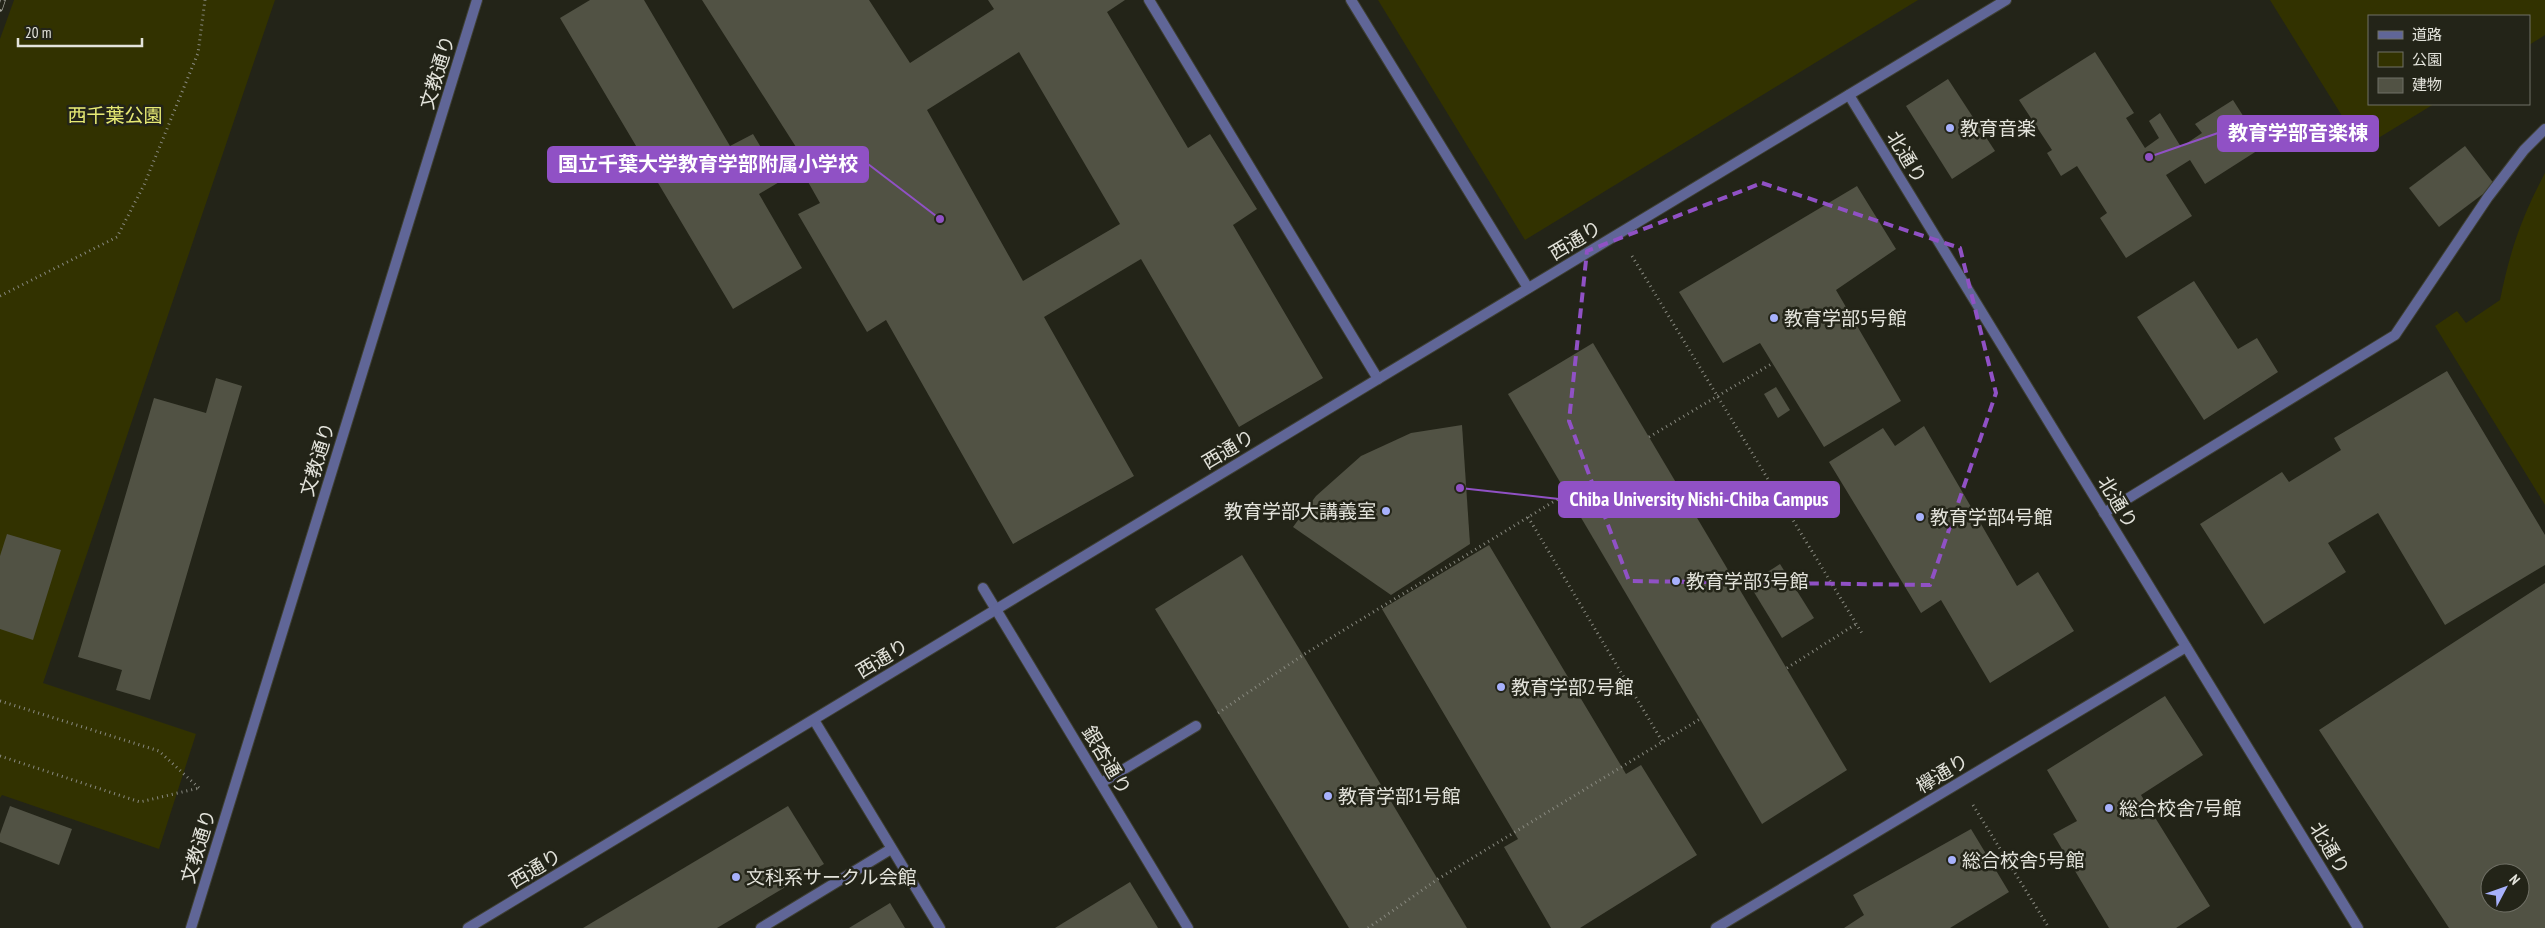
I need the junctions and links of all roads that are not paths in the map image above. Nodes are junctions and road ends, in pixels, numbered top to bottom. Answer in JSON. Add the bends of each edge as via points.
{"nodes":[{"id":1,"x":477,"y":0,"type":"edge"},
{"id":2,"x":1149,"y":0,"type":"edge"},
{"id":3,"x":1350,"y":0,"type":"edge"},
{"id":4,"x":2006,"y":0,"type":"edge"},
{"id":5,"x":1849,"y":95,"type":"junction"},
{"id":6,"x":2545,"y":130,"type":"edge"},
{"id":7,"x":1528,"y":288,"type":"junction"},
{"id":8,"x":1378,"y":379,"type":"junction"},
{"id":9,"x":2104,"y":513,"type":"junction"},
{"id":10,"x":983,"y":588,"type":"dead end"},
{"id":11,"x":997,"y":609,"type":"junction"},
{"id":12,"x":2186,"y":647,"type":"junction"},
{"id":13,"x":814,"y":720,"type":"junction"},
{"id":14,"x":1196,"y":726,"type":"dead end"},
{"id":15,"x":1101,"y":784,"type":"junction"},
{"id":16,"x":891,"y":849,"type":"junction"},
{"id":17,"x":191,"y":928,"type":"edge"},
{"id":18,"x":468,"y":928,"type":"edge"},
{"id":19,"x":761,"y":928,"type":"edge"},
{"id":20,"x":940,"y":928,"type":"edge"},
{"id":21,"x":1188,"y":928,"type":"edge"},
{"id":22,"x":1716,"y":928,"type":"edge"},
{"id":23,"x":2358,"y":928,"type":"edge"}],
"edges":[{"from":1,"to":17,"type":"street","name":"文教通り"},
{"from":2,"to":8,"type":"street"},
{"from":3,"to":7,"type":"street"},
{"from":4,"to":5,"type":"street","name":"西通り"},
{"from":5,"to":7,"type":"street","name":"西通り"},
{"from":5,"to":9,"type":"street","name":"北通り"},
{"from":6,"to":9,"type":"street","via":[[2524,150],[2488,197],[2395,335]]},
{"from":7,"to":8,"type":"street","name":"西通り"},
{"from":8,"to":11,"type":"street","name":"西通り"},
{"from":9,"to":12,"type":"street","name":"北通り"},
{"from":10,"to":11,"type":"street","name":"銀杏通り"},
{"from":11,"to":13,"type":"street","name":"西通り"},
{"from":11,"to":15,"type":"street","name":"銀杏通り"},
{"from":12,"to":22,"type":"street","name":"欅通り"},
{"from":12,"to":23,"type":"street","name":"北通り"},
{"from":13,"to":16,"type":"street"},
{"from":13,"to":18,"type":"street","name":"西通り"},
{"from":14,"to":15,"type":"street"},
{"from":15,"to":21,"type":"street","name":"銀杏通り"},
{"from":16,"to":19,"type":"street"},
{"from":16,"to":20,"type":"street"}]}
